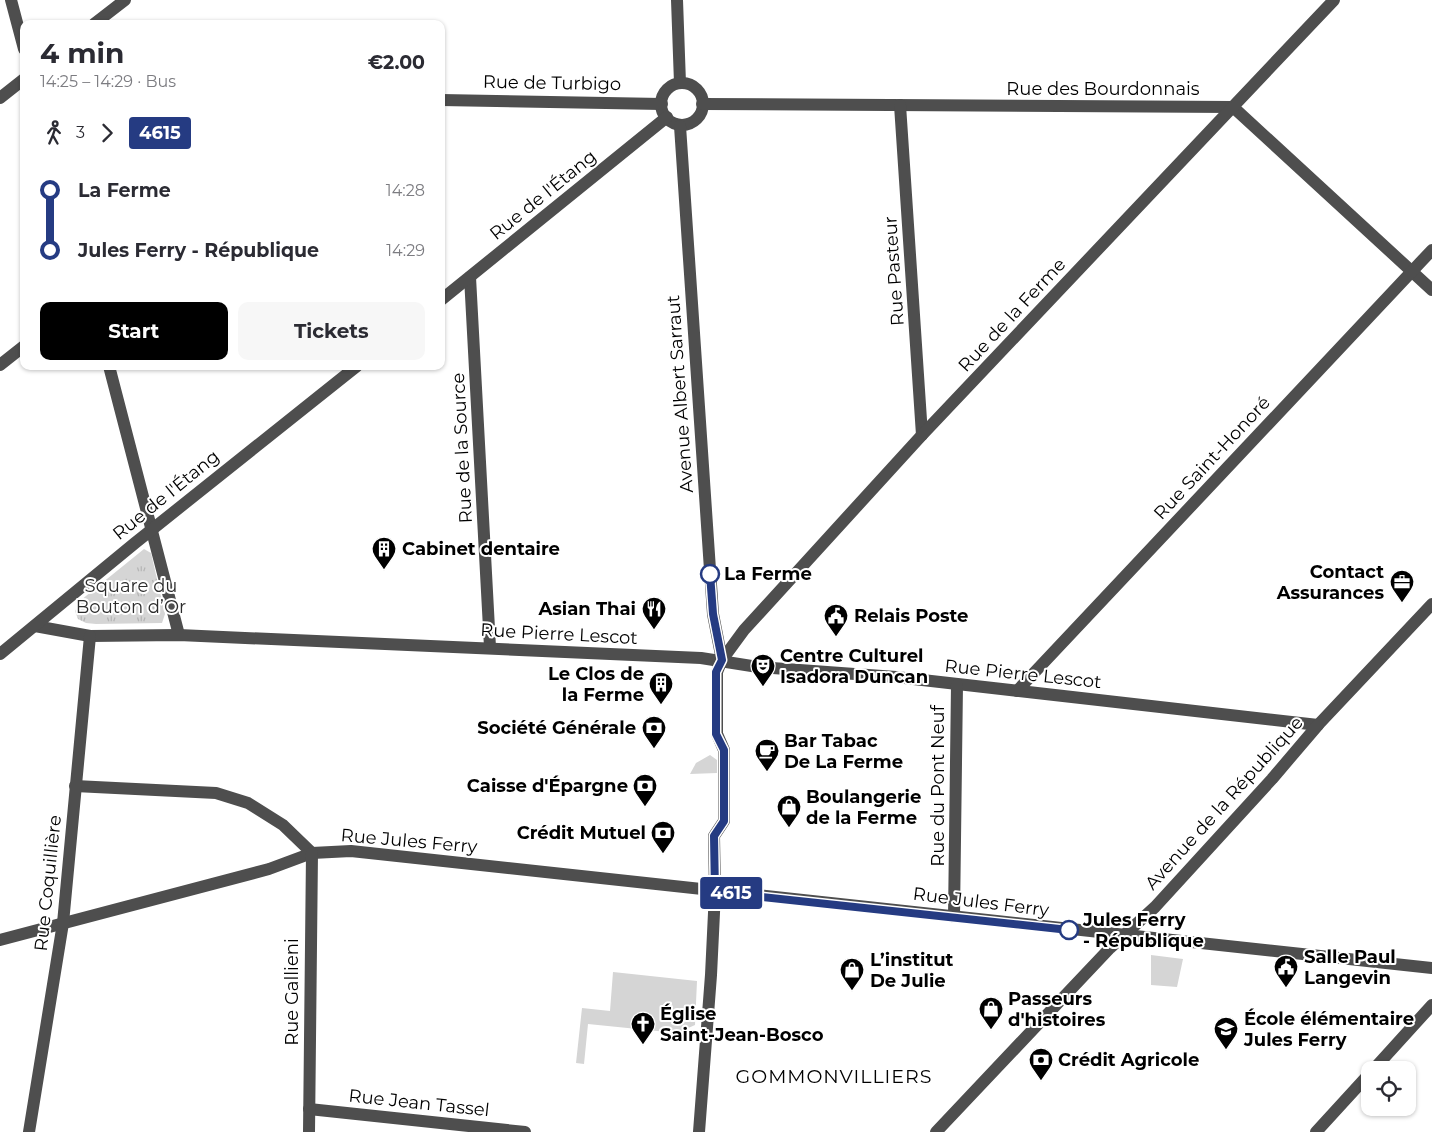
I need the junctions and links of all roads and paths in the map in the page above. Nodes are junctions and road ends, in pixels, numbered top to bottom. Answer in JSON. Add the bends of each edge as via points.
{"nodes":[{"id":1,"x":11,"y":0,"type":"edge"},
{"id":2,"x":125,"y":0,"type":"edge"},
{"id":3,"x":676,"y":0,"type":"edge"},
{"id":4,"x":1334,"y":0,"type":"edge"},
{"id":5,"x":99,"y":20,"type":"edge"},
{"id":6,"x":20,"y":34,"type":"edge"},
{"id":7,"x":20,"y":82,"type":"edge"},
{"id":8,"x":680,"y":83,"type":"junction"},
{"id":9,"x":0,"y":98,"type":"edge"},
{"id":10,"x":445,"y":100,"type":"edge"},
{"id":11,"x":662,"y":104,"type":"junction"},
{"id":12,"x":702,"y":104,"type":"junction"},
{"id":13,"x":900,"y":105,"type":"junction"},
{"id":14,"x":1233,"y":107,"type":"junction"},
{"id":15,"x":667,"y":117,"type":"junction"},
{"id":16,"x":680,"y":126,"type":"junction"},
{"id":17,"x":1432,"y":250,"type":"edge"},
{"id":18,"x":1412,"y":271,"type":"junction"},
{"id":19,"x":470,"y":277,"type":"junction"},
{"id":20,"x":1432,"y":290,"type":"edge"},
{"id":21,"x":445,"y":297,"type":"edge"},
{"id":22,"x":20,"y":349,"type":"edge"},
{"id":23,"x":0,"y":365,"type":"edge"},
{"id":24,"x":110,"y":370,"type":"edge"},
{"id":25,"x":352,"y":370,"type":"edge"},
{"id":26,"x":922,"y":434,"type":"junction"},
{"id":27,"x":151,"y":532,"type":"junction"},
{"id":28,"x":1432,"y":604,"type":"edge"},
{"id":29,"x":35,"y":626,"type":"junction"},
{"id":30,"x":179,"y":635,"type":"junction"},
{"id":31,"x":90,"y":636,"type":"junction"},
{"id":32,"x":490,"y":647,"type":"junction"},
{"id":33,"x":0,"y":654,"type":"edge"},
{"id":34,"x":722,"y":660,"type":"junction"},
{"id":35,"x":956,"y":685,"type":"junction"},
{"id":36,"x":1017,"y":691,"type":"junction"},
{"id":37,"x":1318,"y":725,"type":"junction"},
{"id":38,"x":75,"y":786,"type":"junction"},
{"id":39,"x":312,"y":852,"type":"junction"},
{"id":40,"x":715,"y":892,"type":"junction"},
{"id":41,"x":954,"y":917,"type":"junction"},
{"id":42,"x":63,"y":923,"type":"junction"},
{"id":43,"x":1122,"y":936,"type":"junction"},
{"id":44,"x":0,"y":940,"type":"edge"},
{"id":45,"x":1432,"y":968,"type":"edge"},
{"id":46,"x":1432,"y":1005,"type":"edge"},
{"id":47,"x":1381,"y":1061,"type":"edge"},
{"id":48,"x":1361,"y":1083,"type":"edge"},
{"id":49,"x":309,"y":1109,"type":"junction"},
{"id":50,"x":29,"y":1132,"type":"edge"},
{"id":51,"x":309,"y":1132,"type":"edge"},
{"id":52,"x":525,"y":1132,"type":"edge"},
{"id":53,"x":699,"y":1132,"type":"edge"},
{"id":54,"x":936,"y":1132,"type":"edge"},
{"id":55,"x":1316,"y":1132,"type":"edge"}],
"edges":[{"from":1,"to":6,"type":"street"},
{"from":2,"to":5,"type":"street"},
{"from":3,"to":8,"type":"street"},
{"from":4,"to":14,"type":"street","name":"Rue de la Ferme"},
{"from":7,"to":9,"type":"street"},
{"from":8,"to":11,"type":"street","via":[[665,92]]},
{"from":8,"to":12,"type":"street","via":[[688,84],[698,92]]},
{"from":10,"to":11,"type":"street","name":"Rue de Turbigo"},
{"from":11,"to":15,"type":"street"},
{"from":12,"to":13,"type":"street","name":"Rue des Bourdonnais"},
{"from":12,"to":16,"type":"street","via":[[696,120]]},
{"from":13,"to":14,"type":"street","name":"Rue des Bourdonnais"},
{"from":13,"to":26,"type":"street","name":"Rue Pasteur"},
{"from":14,"to":18,"type":"street"},
{"from":14,"to":26,"type":"street","name":"Rue de la Ferme"},
{"from":15,"to":16,"type":"street"},
{"from":15,"to":19,"type":"street","name":"Rue de l'Étang"},
{"from":16,"to":34,"type":"street","name":"Avenue Albert Sarraut","via":[[713,614]]},
{"from":17,"to":18,"type":"street","name":"Rue Saint-Honoré"},
{"from":18,"to":20,"type":"street"},
{"from":18,"to":36,"type":"street","name":"Rue Saint-Honoré"},
{"from":19,"to":21,"type":"street","name":"Rue de l'Étang"},
{"from":19,"to":32,"type":"street","name":"Rue de la Source"},
{"from":22,"to":23,"type":"street"},
{"from":24,"to":27,"type":"street"},
{"from":25,"to":27,"type":"street","name":"Rue de l'Étang"},
{"from":26,"to":34,"type":"street","name":"Rue de la Ferme","via":[[744,630]]},
{"from":27,"to":29,"type":"street","name":"Rue de l'Étang","via":[[134,542]]},
{"from":27,"to":30,"type":"street"},
{"from":28,"to":37,"type":"street","name":"Avenue de la République"},
{"from":29,"to":31,"type":"street","name":"Rue Pierre Lescot"},
{"from":29,"to":33,"type":"street","name":"Rue de l'Étang"},
{"from":30,"to":31,"type":"street","name":"Rue Pierre Lescot"},
{"from":30,"to":32,"type":"street","name":"Rue Pierre Lescot"},
{"from":31,"to":38,"type":"street","name":"Rue Coquillière"},
{"from":32,"to":34,"type":"street","name":"Rue Pierre Lescot"},
{"from":34,"to":35,"type":"street","name":"Rue Pierre Lescot","via":[[758,667],[896,677]]},
{"from":34,"to":40,"type":"street","via":[[716,672],[716,734],[724,750],[724,821],[714,836]]},
{"from":35,"to":36,"type":"street","name":"Rue Pierre Lescot"},
{"from":35,"to":41,"type":"street","name":"Rue du Pont Neuf"},
{"from":36,"to":37,"type":"street","name":"Rue Pierre Lescot"},
{"from":37,"to":43,"type":"street","name":"Avenue de la République","via":[[1155,906]]},
{"from":38,"to":39,"type":"street","via":[[216,793],[248,803],[283,825]]},
{"from":38,"to":42,"type":"street","name":"Rue Coquillière"},
{"from":39,"to":40,"type":"street","name":"Rue Jules Ferry","via":[[351,850],[675,891]]},
{"from":39,"to":42,"type":"street","name":"Rue Jules Ferry","via":[[269,870]]},
{"from":39,"to":49,"type":"street","name":"Rue Gallieni"},
{"from":40,"to":41,"type":"street","name":"Rue Jules Ferry"},
{"from":40,"to":53,"type":"street","via":[[704,975]]},
{"from":41,"to":43,"type":"street","name":"Rue Jules Ferry"},
{"from":42,"to":44,"type":"street","name":"Rue Jules Ferry"},
{"from":42,"to":50,"type":"street","name":"Rue Coquillière"},
{"from":43,"to":45,"type":"street","name":"Rue Jules Ferry"},
{"from":43,"to":54,"type":"street","name":"Avenue de la République"},
{"from":46,"to":47,"type":"street"},
{"from":48,"to":55,"type":"street"},
{"from":49,"to":51,"type":"street","name":"Rue Gallieni"},
{"from":49,"to":52,"type":"street","name":"Rue Jean Tassel"}]}
